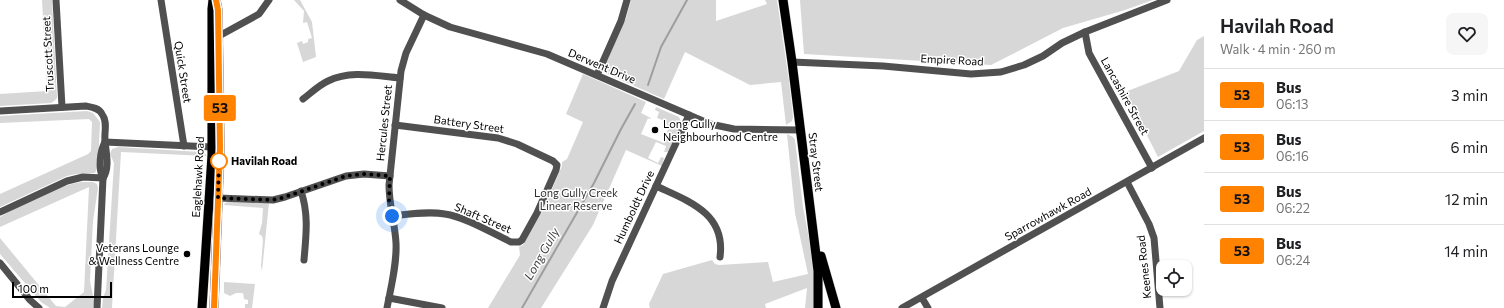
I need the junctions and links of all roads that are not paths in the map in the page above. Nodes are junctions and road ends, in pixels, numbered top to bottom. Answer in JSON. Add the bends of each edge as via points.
{"nodes":[{"id":1,"x":56,"y":0,"type":"edge"},
{"id":2,"x":161,"y":0,"type":"edge"},
{"id":3,"x":213,"y":0,"type":"edge"},
{"id":4,"x":216,"y":0,"type":"edge"},
{"id":5,"x":269,"y":0,"type":"edge"},
{"id":6,"x":400,"y":0,"type":"edge"},
{"id":7,"x":627,"y":0,"type":"edge"},
{"id":8,"x":783,"y":0,"type":"edge"},
{"id":9,"x":1167,"y":0,"type":"edge"},
{"id":10,"x":424,"y":15,"type":"junction"},
{"id":11,"x":1085,"y":32,"type":"junction"},
{"id":12,"x":215,"y":37,"type":"junction"},
{"id":13,"x":792,"y":62,"type":"junction"},
{"id":14,"x":597,"y":75,"type":"junction"},
{"id":15,"x":400,"y":78,"type":"junction"},
{"id":16,"x":302,"y":99,"type":"dead end"},
{"id":17,"x":62,"y":107,"type":"junction"},
{"id":18,"x":0,"y":111,"type":"edge"},
{"id":19,"x":689,"y":116,"type":"junction"},
{"id":20,"x":395,"y":126,"type":"junction"},
{"id":21,"x":800,"y":130,"type":"junction"},
{"id":22,"x":1204,"y":138,"type":"edge"},
{"id":23,"x":105,"y":142,"type":"junction"},
{"id":24,"x":184,"y":146,"type":"junction"},
{"id":25,"x":216,"y":148,"type":"junction"},
{"id":26,"x":1152,"y":168,"type":"junction"},
{"id":27,"x":390,"y":176,"type":"junction"},
{"id":28,"x":103,"y":178,"type":"junction"},
{"id":29,"x":1128,"y":182,"type":"junction"},
{"id":30,"x":656,"y":186,"type":"junction"},
{"id":31,"x":301,"y":191,"type":"junction"},
{"id":32,"x":218,"y":198,"type":"junction"},
{"id":33,"x":0,"y":212,"type":"edge"},
{"id":34,"x":392,"y":216,"type":"junction"},
{"id":35,"x":814,"y":231,"type":"junction"},
{"id":36,"x":517,"y":243,"type":"joint"},
{"id":37,"x":720,"y":257,"type":"dead end"},
{"id":38,"x":304,"y":260,"type":"dead end"},
{"id":39,"x":0,"y":263,"type":"edge"},
{"id":40,"x":389,"y":298,"type":"junction"},
{"id":41,"x":922,"y":298,"type":"junction"},
{"id":42,"x":39,"y":308,"type":"edge"},
{"id":43,"x":98,"y":308,"type":"edge"},
{"id":44,"x":202,"y":308,"type":"edge"},
{"id":45,"x":214,"y":308,"type":"edge"},
{"id":46,"x":387,"y":308,"type":"edge"},
{"id":47,"x":442,"y":308,"type":"edge"},
{"id":48,"x":603,"y":308,"type":"edge"},
{"id":49,"x":818,"y":308,"type":"edge"},
{"id":50,"x":836,"y":308,"type":"edge"},
{"id":51,"x":902,"y":308,"type":"edge"},
{"id":52,"x":928,"y":308,"type":"edge"},
{"id":53,"x":1160,"y":308,"type":"edge"}],
"edges":[{"from":1,"to":17,"type":"street","name":"Truscott Street"},
{"from":2,"to":24,"type":"street","name":"Quick Street"},
{"from":3,"to":12,"type":"main road","name":"Eaglehawk Road"},
{"from":4,"to":12,"type":"main road","name":"Eaglehawk Road","via":[[218,10]]},
{"from":5,"to":12,"type":"street","via":[[258,14]]},
{"from":6,"to":10,"type":"street","name":"Derwent Drive"},
{"from":7,"to":14,"type":"street","via":[[621,21]]},
{"from":8,"to":13,"type":"main road","name":"Stray Street"},
{"from":9,"to":11,"type":"street","name":"Empire Road"},
{"from":10,"to":14,"type":"street","name":"Derwent Drive","via":[[460,30],[547,54]]},
{"from":10,"to":15,"type":"street","name":"Hercules Street","via":[[406,53]]},
{"from":11,"to":13,"type":"street","name":"Empire Road","via":[[1024,65],[1000,72],[971,74],[883,66]]},
{"from":11,"to":26,"type":"street","name":"Lancashire Street","via":[[1088,53]]},
{"from":12,"to":25,"type":"main road","name":"Eaglehawk Road"},
{"from":13,"to":21,"type":"main road","name":"Stray Street"},
{"from":14,"to":19,"type":"street","name":"Derwent Drive"},
{"from":15,"to":16,"type":"street","via":[[348,75],[328,81]]},
{"from":15,"to":20,"type":"street","name":"Hercules Street"},
{"from":17,"to":18,"type":"street"},
{"from":17,"to":23,"type":"street","via":[[96,108],[106,122]]},
{"from":19,"to":21,"type":"street","name":"Derwent Drive","via":[[734,129]]},
{"from":19,"to":30,"type":"street","name":"Humboldt Drive"},
{"from":20,"to":27,"type":"street","name":"Hercules Street"},
{"from":20,"to":36,"type":"street","name":"Battery Street","via":[[498,138],[553,161],[557,165],[549,188],[522,240]]},
{"from":21,"to":35,"type":"main road","name":"Stray Street"},
{"from":22,"to":26,"type":"street","name":"Sparrowhawk Road"},
{"from":23,"to":24,"type":"street"},
{"from":23,"to":28,"type":"street","via":[[101,158]]},
{"from":24,"to":25,"type":"street"},
{"from":25,"to":32,"type":"main road","name":"Eaglehawk Road"},
{"from":25,"to":44,"type":"main road","name":"Eaglehawk Road"},
{"from":26,"to":29,"type":"street","name":"Sparrowhawk Road"},
{"from":27,"to":31,"type":"street","via":[[346,176]]},
{"from":27,"to":34,"type":"street","name":"Hercules Street","via":[[389,200]]},
{"from":28,"to":33,"type":"street","via":[[83,177],[67,180]]},
{"from":28,"to":43,"type":"street"},
{"from":29,"to":41,"type":"street","name":"Sparrowhawk Road"},
{"from":29,"to":53,"type":"street","name":"Keenes Road","via":[[1154,238]]},
{"from":30,"to":37,"type":"street","via":[[701,208],[711,218],[719,237]]},
{"from":30,"to":48,"type":"street","name":"Humboldt Drive","via":[[612,281]]},
{"from":31,"to":32,"type":"street","via":[[273,200]]},
{"from":31,"to":38,"type":"street","via":[[307,219]]},
{"from":32,"to":45,"type":"main road","name":"Eaglehawk Road"},
{"from":34,"to":36,"type":"street","name":"Shaft Street","via":[[436,213],[450,215]]},
{"from":34,"to":40,"type":"street","name":"Hercules Street","via":[[396,250]]},
{"from":35,"to":49,"type":"main road","name":"Stray Street"},
{"from":35,"to":50,"type":"main road","name":"Stray Street"},
{"from":39,"to":42,"type":"street"},
{"from":40,"to":46,"type":"street","name":"Hercules Street"},
{"from":40,"to":47,"type":"street"},
{"from":41,"to":51,"type":"street","name":"Sparrowhawk Road"},
{"from":41,"to":52,"type":"street"}]}
